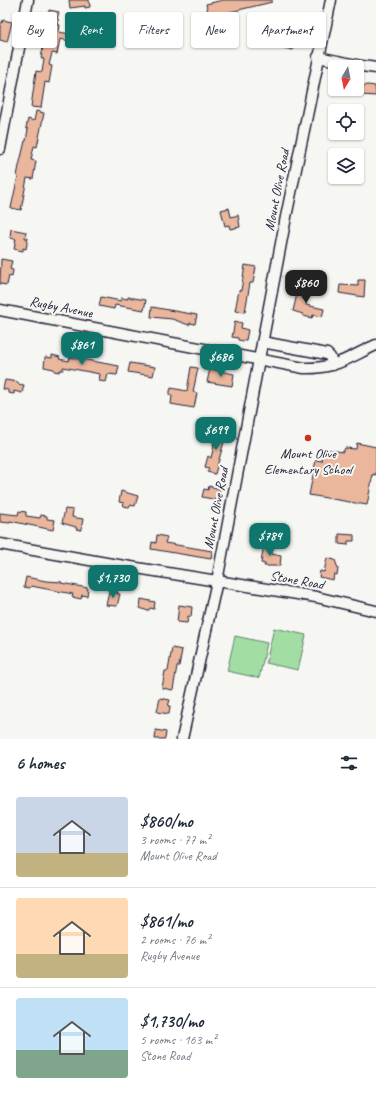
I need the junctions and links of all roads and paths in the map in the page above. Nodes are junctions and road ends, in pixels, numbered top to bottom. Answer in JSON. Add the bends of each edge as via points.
{"nodes":[{"id":1,"x":28,"y":0,"type":"edge"},
{"id":2,"x":331,"y":0,"type":"edge"},
{"id":3,"x":318,"y":57,"type":"junction"},
{"id":4,"x":376,"y":68,"type":"edge"},
{"id":5,"x":0,"y":148,"type":"edge"},
{"id":6,"x":0,"y":310,"type":"edge"},
{"id":7,"x":262,"y":342,"type":"junction"},
{"id":8,"x":376,"y":345,"type":"edge"},
{"id":9,"x":259,"y":360,"type":"junction"},
{"id":10,"x":333,"y":365,"type":"junction"},
{"id":11,"x":0,"y":544,"type":"edge"},
{"id":12,"x":217,"y":581,"type":"junction"},
{"id":13,"x":376,"y":612,"type":"edge"},
{"id":14,"x":182,"y":739,"type":"edge"}],
"edges":[{"from":1,"to":5,"type":"street"},
{"from":2,"to":3,"type":"street","name":"Mount Olive Road"},
{"from":3,"to":4,"type":"street"},
{"from":3,"to":7,"type":"street","name":"Mount Olive Road"},
{"from":6,"to":9,"type":"street","name":"Rugby Avenue"},
{"from":7,"to":9,"type":"street","name":"Mount Olive Road"},
{"from":7,"to":10,"type":"street","via":[[327,354]]},
{"from":8,"to":10,"type":"street","name":"Rugby Avenue"},
{"from":9,"to":10,"type":"street","name":"Rugby Avenue","via":[[304,368]]},
{"from":9,"to":12,"type":"street","name":"Mount Olive Road"},
{"from":11,"to":12,"type":"street","name":"Stone Road"},
{"from":12,"to":13,"type":"street","name":"Stone Road","via":[[316,597]]},
{"from":12,"to":14,"type":"street","name":"Mount Olive Road"}]}
